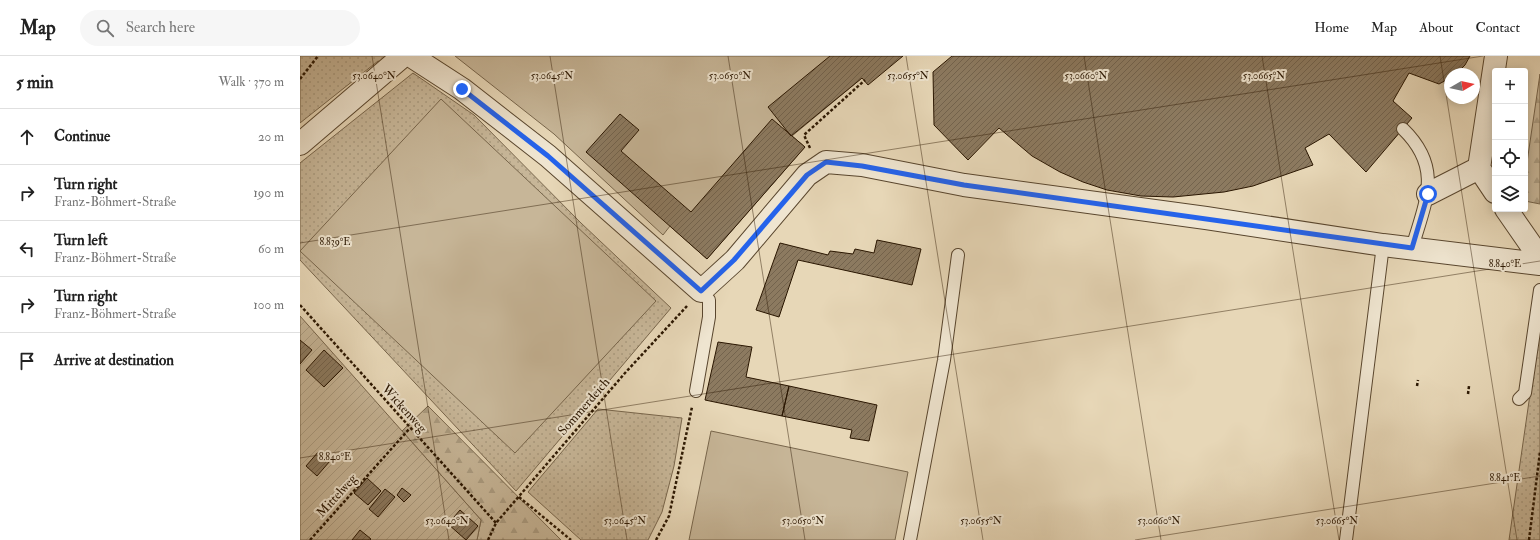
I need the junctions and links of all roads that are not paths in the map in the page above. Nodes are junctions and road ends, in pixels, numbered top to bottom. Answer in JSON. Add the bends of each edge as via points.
{"nodes":[{"id":1,"x":403,"y":56,"type":"edge"},
{"id":2,"x":411,"y":56,"type":"edge"},
{"id":3,"x":1496,"y":56,"type":"edge"},
{"id":4,"x":1403,"y":128,"type":"dead end"},
{"id":5,"x":300,"y":144,"type":"edge"},
{"id":6,"x":1479,"y":168,"type":"junction"},
{"id":7,"x":1492,"y":188,"type":"edge"},
{"id":8,"x":1428,"y":194,"type":"junction"},
{"id":9,"x":1508,"y":212,"type":"edge"},
{"id":10,"x":1383,"y":244,"type":"junction"},
{"id":11,"x":1412,"y":248,"type":"junction"},
{"id":12,"x":958,"y":255,"type":"dead end"},
{"id":13,"x":1540,"y":258,"type":"edge"},
{"id":14,"x":1540,"y":264,"type":"edge"},
{"id":15,"x":1540,"y":290,"type":"edge"},
{"id":16,"x":701,"y":291,"type":"junction"},
{"id":17,"x":696,"y":391,"type":"road end"},
{"id":18,"x":1519,"y":399,"type":"dead end"},
{"id":19,"x":910,"y":540,"type":"edge"},
{"id":20,"x":1346,"y":540,"type":"edge"}],
"edges":[{"from":1,"to":5,"type":"street"},
{"from":2,"to":16,"type":"street","via":[[462,89],[548,156]]},
{"from":3,"to":6,"type":"street"},
{"from":4,"to":8,"type":"lane","via":[[1423,156],[1428,176]]},
{"from":6,"to":7,"type":"street"},
{"from":6,"to":8,"type":"street"},
{"from":8,"to":11,"type":"lane"},
{"from":9,"to":13,"type":"street"},
{"from":10,"to":11,"type":"street"},
{"from":10,"to":16,"type":"street","via":[[964,185],[826,162],[807,175],[734,260]]},
{"from":10,"to":20,"type":"lane"},
{"from":11,"to":14,"type":"street"},
{"from":12,"to":19,"type":"lane","via":[[944,360]]},
{"from":15,"to":18,"type":"lane","via":[[1524,393]]},
{"from":16,"to":17,"type":"lane","via":[[709,300],[709,317]]}]}
